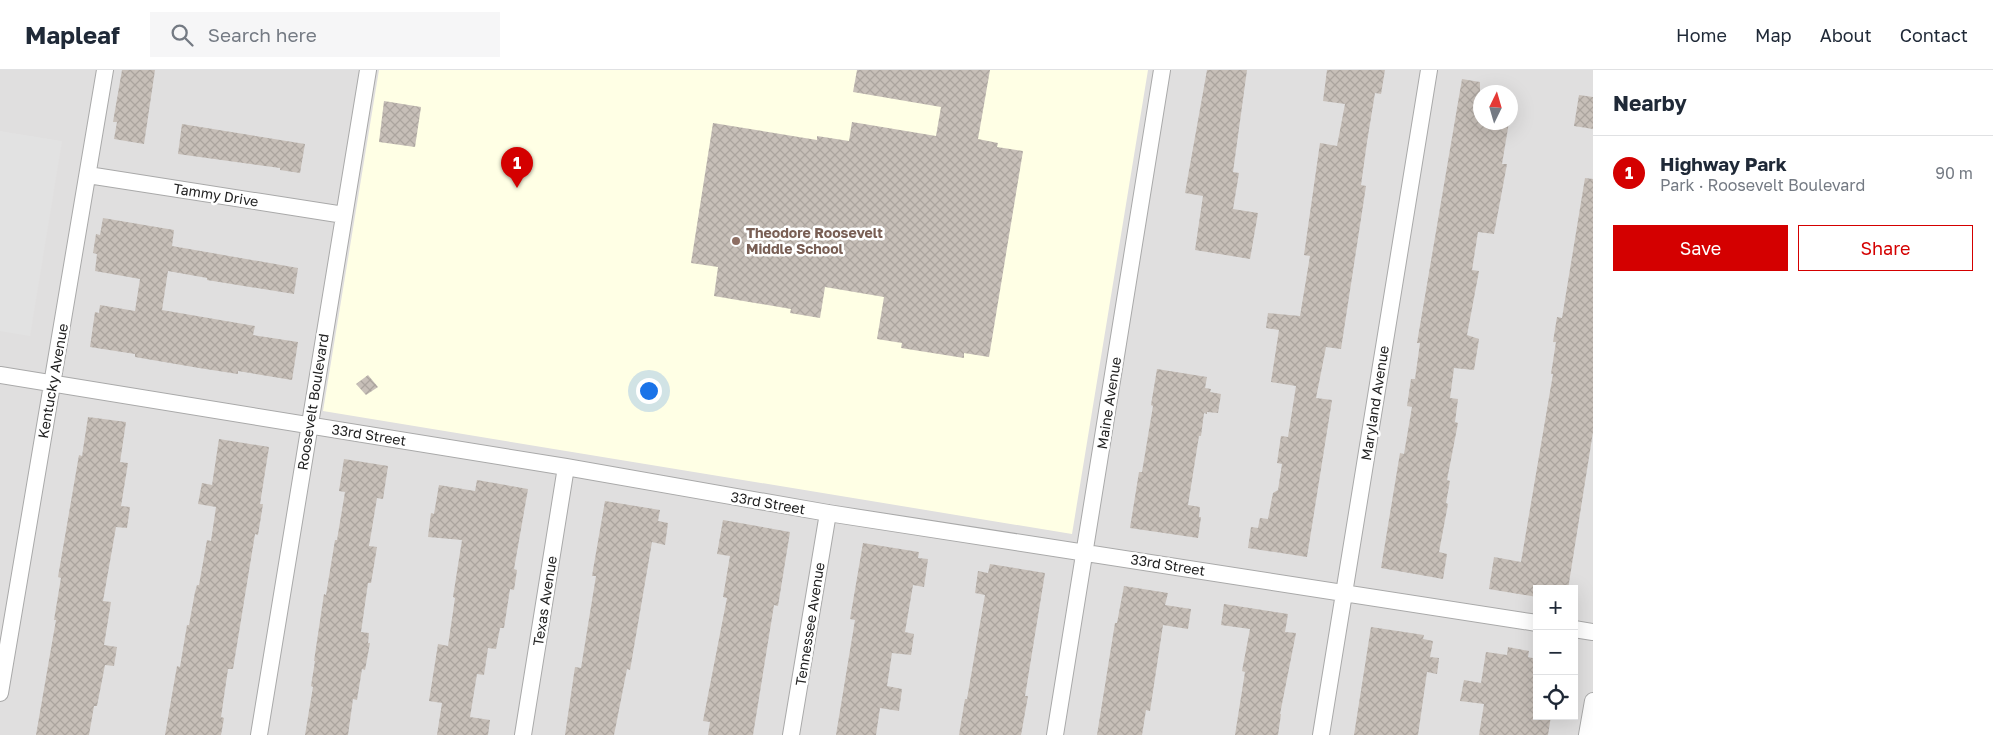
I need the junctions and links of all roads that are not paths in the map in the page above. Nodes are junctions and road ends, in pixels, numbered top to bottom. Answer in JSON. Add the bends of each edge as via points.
{"nodes":[{"id":1,"x":105,"y":70,"type":"edge"},
{"id":2,"x":368,"y":70,"type":"edge"},
{"id":3,"x":1162,"y":70,"type":"edge"},
{"id":4,"x":1429,"y":70,"type":"edge"},
{"id":5,"x":88,"y":175,"type":"junction"},
{"id":6,"x":344,"y":215,"type":"junction"},
{"id":7,"x":0,"y":375,"type":"edge"},
{"id":8,"x":53,"y":383,"type":"junction"},
{"id":9,"x":310,"y":425,"type":"junction"},
{"id":10,"x":566,"y":467,"type":"junction"},
{"id":11,"x":828,"y":513,"type":"junction"},
{"id":12,"x":1085,"y":552,"type":"junction"},
{"id":13,"x":1344,"y":592,"type":"junction"},
{"id":14,"x":1533,"y":622,"type":"edge"},
{"id":15,"x":1578,"y":630,"type":"edge"},
{"id":16,"x":1593,"y":632,"type":"edge"},
{"id":17,"x":0,"y":693,"type":"edge"},
{"id":18,"x":1593,"y":701,"type":"edge"},
{"id":19,"x":259,"y":735,"type":"edge"},
{"id":20,"x":523,"y":735,"type":"edge"},
{"id":21,"x":791,"y":735,"type":"edge"},
{"id":22,"x":1055,"y":735,"type":"edge"},
{"id":23,"x":1321,"y":735,"type":"edge"},
{"id":24,"x":1587,"y":735,"type":"edge"}],
"edges":[{"from":1,"to":5,"type":"street","name":"Kentucky Avenue"},
{"from":2,"to":6,"type":"street","name":"Roosevelt Boulevard"},
{"from":3,"to":12,"type":"street","name":"Maine Avenue"},
{"from":4,"to":13,"type":"street","name":"Maryland Avenue"},
{"from":5,"to":6,"type":"street","name":"Tammy Drive"},
{"from":5,"to":8,"type":"street","name":"Kentucky Avenue"},
{"from":6,"to":9,"type":"street","name":"Roosevelt Boulevard"},
{"from":7,"to":8,"type":"street","name":"33rd Street"},
{"from":8,"to":9,"type":"street","name":"33rd Street"},
{"from":8,"to":17,"type":"street","name":"Kentucky Avenue"},
{"from":9,"to":10,"type":"street","name":"33rd Street"},
{"from":9,"to":19,"type":"street","name":"Roosevelt Boulevard"},
{"from":10,"to":11,"type":"street","name":"33rd Street"},
{"from":10,"to":20,"type":"street","name":"Texas Avenue"},
{"from":11,"to":12,"type":"street","name":"33rd Street"},
{"from":11,"to":21,"type":"street","name":"Tennessee Avenue"},
{"from":12,"to":13,"type":"street","name":"33rd Street"},
{"from":12,"to":22,"type":"street","name":"Maine Avenue"},
{"from":13,"to":14,"type":"street","name":"33rd Street"},
{"from":13,"to":23,"type":"street","name":"Maryland Avenue"},
{"from":15,"to":16,"type":"street"},
{"from":18,"to":24,"type":"street"}]}
